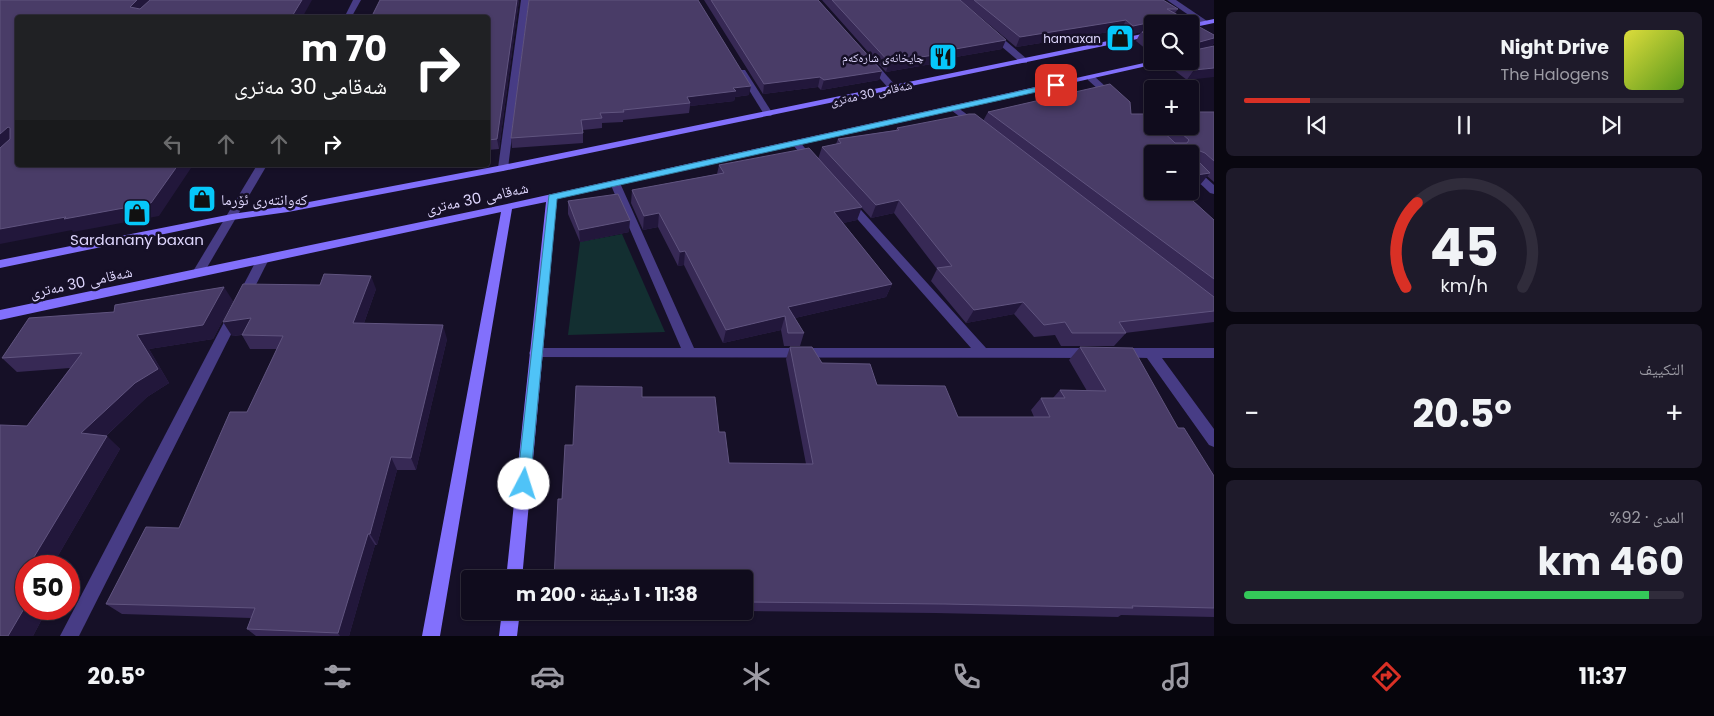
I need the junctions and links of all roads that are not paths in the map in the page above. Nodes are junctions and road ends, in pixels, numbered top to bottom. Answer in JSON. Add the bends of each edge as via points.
{"nodes":[{"id":1,"x":357,"y":0,"type":"edge"},
{"id":2,"x":525,"y":0,"type":"edge"},
{"id":3,"x":1170,"y":0,"type":"edge"},
{"id":4,"x":348,"y":15,"type":"edge"},
{"id":5,"x":1210,"y":22,"type":"edge"},
{"id":6,"x":981,"y":24,"type":"edge"},
{"id":7,"x":1144,"y":36,"type":"edge"},
{"id":8,"x":867,"y":59,"type":"edge"},
{"id":9,"x":1024,"y":61,"type":"junction"},
{"id":10,"x":738,"y":65,"type":"edge"},
{"id":11,"x":1144,"y":66,"type":"edge"},
{"id":12,"x":1091,"y":78,"type":"junction"},
{"id":13,"x":893,"y":88,"type":"junction"},
{"id":14,"x":1118,"y":103,"type":"edge"},
{"id":15,"x":954,"y":108,"type":"junction"},
{"id":16,"x":768,"y":114,"type":"junction"},
{"id":17,"x":986,"y":133,"type":"edge"},
{"id":18,"x":796,"y":143,"type":"junction"},
{"id":19,"x":261,"y":167,"type":"edge"},
{"id":20,"x":503,"y":168,"type":"junction"},
{"id":21,"x":822,"y":172,"type":"edge"},
{"id":22,"x":1199,"y":177,"type":"edge"},
{"id":23,"x":614,"y":183,"type":"junction"},
{"id":24,"x":1214,"y":191,"type":"edge"},
{"id":25,"x":841,"y":194,"type":"edge"},
{"id":26,"x":552,"y":197,"type":"junction"},
{"id":27,"x":507,"y":207,"type":"junction"},
{"id":28,"x":232,"y":217,"type":"junction"},
{"id":29,"x":262,"y":259,"type":"junction"},
{"id":30,"x":0,"y":264,"type":"edge"},
{"id":31,"x":198,"y":273,"type":"junction"},
{"id":32,"x":0,"y":315,"type":"edge"},
{"id":33,"x":536,"y":353,"type":"junction"},
{"id":34,"x":690,"y":353,"type":"junction"},
{"id":35,"x":982,"y":353,"type":"junction"},
{"id":36,"x":1151,"y":353,"type":"junction"},
{"id":37,"x":1214,"y":353,"type":"edge"},
{"id":38,"x":1214,"y":441,"type":"edge"},
{"id":39,"x":515,"y":570,"type":"edge"},
{"id":40,"x":510,"y":620,"type":"edge"},
{"id":41,"x":69,"y":636,"type":"edge"},
{"id":42,"x":431,"y":636,"type":"edge"},
{"id":43,"x":508,"y":636,"type":"edge"}],
"edges":[{"from":1,"to":4,"type":"street"},
{"from":2,"to":20,"type":"street"},
{"from":3,"to":5,"type":"street"},
{"from":6,"to":9,"type":"street"},
{"from":7,"to":9,"type":"main road","name":"شەقامی 30 مەتری"},
{"from":8,"to":13,"type":"street"},
{"from":9,"to":13,"type":"main road","name":"شەقامی 30 مەتری"},
{"from":10,"to":16,"type":"street"},
{"from":11,"to":12,"type":"main road","name":"شەقامی 30 مەتری"},
{"from":12,"to":14,"type":"street"},
{"from":12,"to":15,"type":"main road","name":"شەقامی 30 مەتری"},
{"from":13,"to":16,"type":"main road","name":"شەقامی 30 مەتری"},
{"from":15,"to":17,"type":"street"},
{"from":15,"to":18,"type":"main road","name":"شەقامی 30 مەتری"},
{"from":16,"to":20,"type":"main road","name":"شەقامی 30 مەتری"},
{"from":18,"to":21,"type":"street"},
{"from":18,"to":23,"type":"main road","name":"شەقامی 30 مەتری"},
{"from":19,"to":28,"type":"street"},
{"from":20,"to":28,"type":"main road","name":"شەقامی 30 مەتری"},
{"from":22,"to":24,"type":"street"},
{"from":23,"to":26,"type":"main road","name":"شەقامی 30 مەتری"},
{"from":23,"to":34,"type":"street"},
{"from":25,"to":35,"type":"street"},
{"from":26,"to":27,"type":"main road","name":"شەقامی 30 مەتری"},
{"from":26,"to":33,"type":"main road"},
{"from":27,"to":29,"type":"main road","name":"شەقامی 30 مەتری"},
{"from":27,"to":42,"type":"main road"},
{"from":28,"to":30,"type":"main road","name":"شەقامی 30 مەتری"},
{"from":28,"to":31,"type":"street"},
{"from":29,"to":31,"type":"main road","name":"شەقامی 30 مەتری"},
{"from":29,"to":41,"type":"street"},
{"from":31,"to":32,"type":"main road","name":"شەقامی 30 مەتری"},
{"from":33,"to":34,"type":"street"},
{"from":33,"to":39,"type":"main road"},
{"from":34,"to":35,"type":"street"},
{"from":35,"to":36,"type":"street"},
{"from":36,"to":37,"type":"street"},
{"from":36,"to":38,"type":"street"},
{"from":40,"to":43,"type":"main road"}]}
